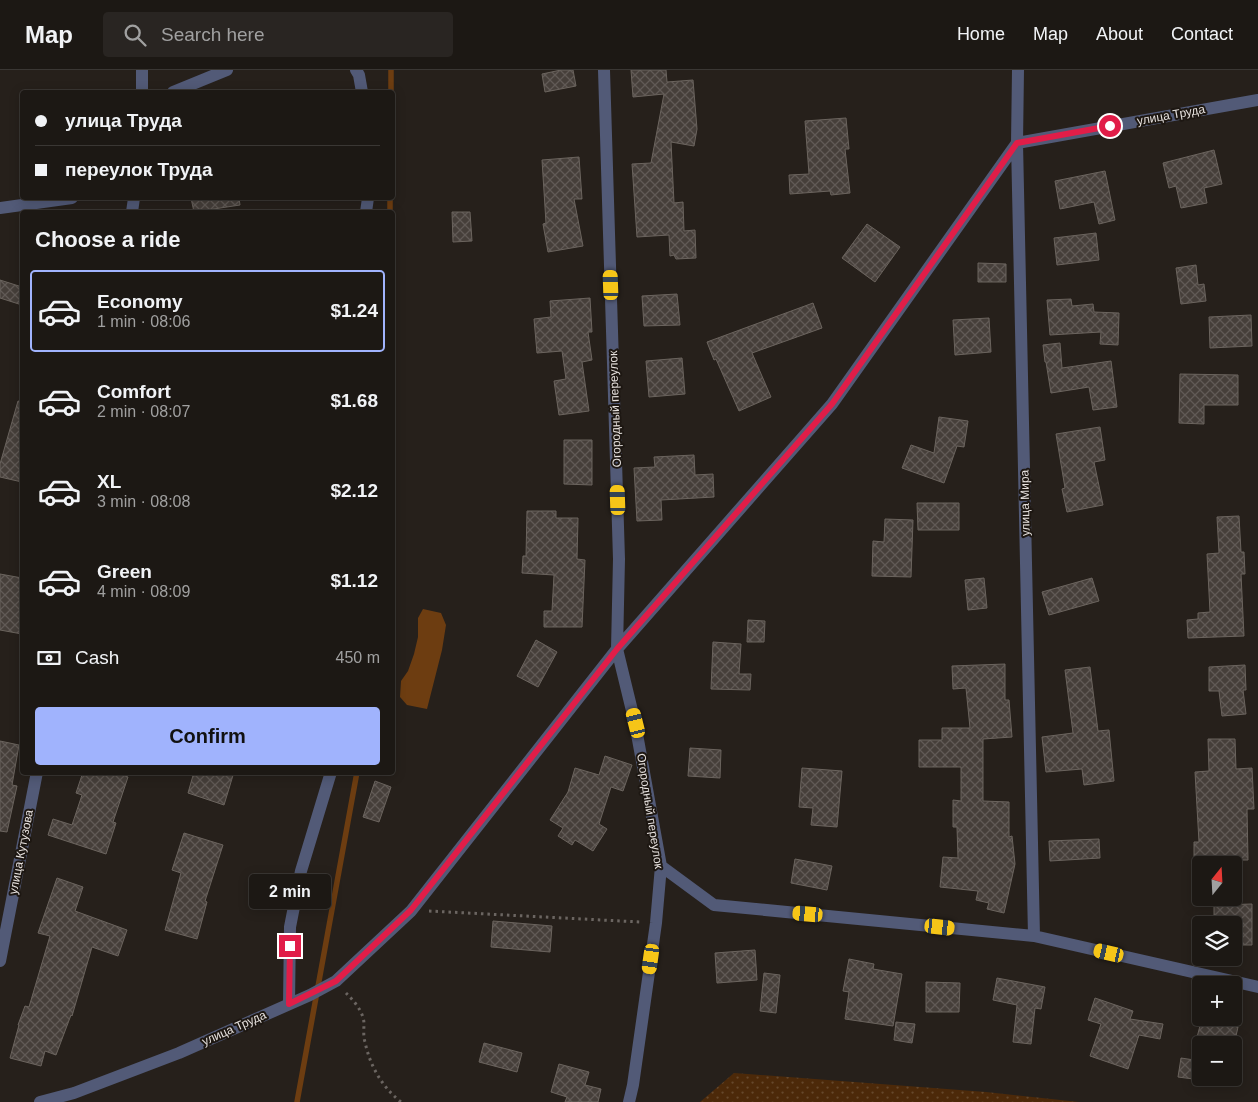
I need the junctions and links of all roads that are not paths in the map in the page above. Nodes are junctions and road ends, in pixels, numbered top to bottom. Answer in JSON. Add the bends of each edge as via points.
{"nodes":[{"id":1,"x":142,"y":70,"type":"edge"},
{"id":2,"x":227,"y":70,"type":"edge"},
{"id":3,"x":356,"y":70,"type":"edge"},
{"id":4,"x":604,"y":70,"type":"edge"},
{"id":5,"x":1018,"y":70,"type":"edge"},
{"id":6,"x":142,"y":90,"type":"edge"},
{"id":7,"x":178,"y":90,"type":"edge"},
{"id":8,"x":362,"y":90,"type":"edge"},
{"id":9,"x":1258,"y":100,"type":"edge"},
{"id":10,"x":1017,"y":143,"type":"junction"},
{"id":11,"x":58,"y":200,"type":"edge"},
{"id":12,"x":0,"y":208,"type":"edge"},
{"id":13,"x":617,"y":649,"type":"junction"},
{"id":14,"x":36,"y":775,"type":"edge"},
{"id":15,"x":331,"y":775,"type":"edge"},
{"id":16,"x":661,"y":866,"type":"junction"},
{"id":17,"x":1034,"y":936,"type":"junction"},
{"id":18,"x":0,"y":961,"type":"edge"},
{"id":19,"x":1258,"y":988,"type":"edge"},
{"id":20,"x":289,"y":1004,"type":"junction"},
{"id":21,"x":40,"y":1102,"type":"edge"},
{"id":22,"x":629,"y":1102,"type":"edge"}],
"edges":[{"from":1,"to":6,"type":"street"},
{"from":2,"to":7,"type":"street"},
{"from":3,"to":8,"type":"street"},
{"from":4,"to":13,"type":"street","name":"Огородный переулок","via":[[619,559]]},
{"from":5,"to":10,"type":"street","name":"улица Мира"},
{"from":9,"to":10,"type":"street","name":"улица Труда"},
{"from":10,"to":13,"type":"street","name":"улица Труда","via":[[832,404]]},
{"from":10,"to":17,"type":"street","name":"улица Мира"},
{"from":11,"to":12,"type":"street"},
{"from":13,"to":16,"type":"street","name":"Огородный переулок","via":[[636,723]]},
{"from":13,"to":20,"type":"street","name":"улица Труда","via":[[411,910],[333,983]]},
{"from":14,"to":18,"type":"street","name":"улица Кутузова"},
{"from":15,"to":20,"type":"street","via":[[300,871],[290,927]]},
{"from":16,"to":17,"type":"street","via":[[714,905]]},
{"from":16,"to":22,"type":"street","name":"Огородный переулок","via":[[656,923]]},
{"from":17,"to":19,"type":"street"},
{"from":20,"to":21,"type":"street","name":"улица Труда","via":[[179,1053],[74,1093]]}]}
